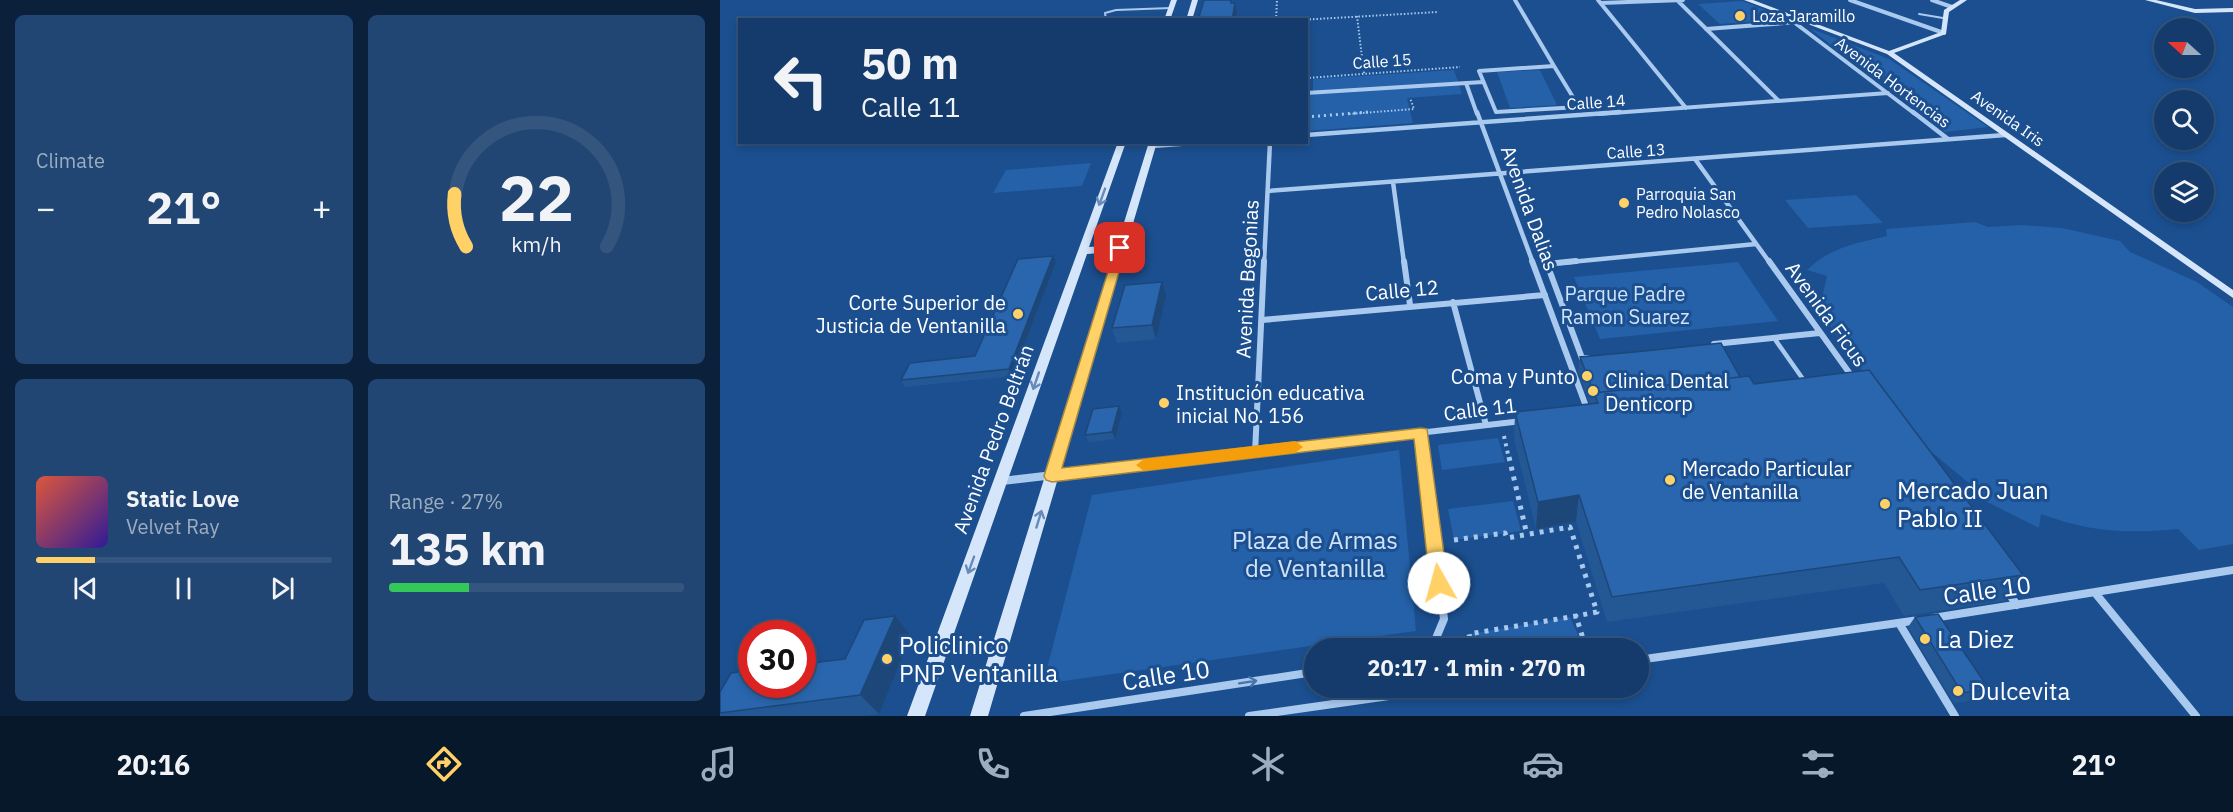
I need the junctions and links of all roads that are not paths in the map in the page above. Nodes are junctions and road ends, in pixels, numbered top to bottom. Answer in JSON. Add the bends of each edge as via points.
{"nodes":[{"id":1,"x":1174,"y":0,"type":"edge"},
{"id":2,"x":1195,"y":0,"type":"edge"},
{"id":3,"x":1515,"y":0,"type":"edge"},
{"id":4,"x":1677,"y":0,"type":"edge"},
{"id":5,"x":1683,"y":0,"type":"edge"},
{"id":6,"x":1747,"y":0,"type":"edge"},
{"id":7,"x":1850,"y":0,"type":"edge"},
{"id":8,"x":1932,"y":0,"type":"edge"},
{"id":9,"x":1964,"y":0,"type":"edge"},
{"id":10,"x":2148,"y":0,"type":"edge"},
{"id":11,"x":1599,"y":2,"type":"edge"},
{"id":12,"x":2233,"y":2,"type":"edge"},
{"id":13,"x":2169,"y":6,"type":"junction"},
{"id":14,"x":1952,"y":7,"type":"junction"},
{"id":15,"x":1171,"y":8,"type":"junction"},
{"id":16,"x":2233,"y":10,"type":"edge"},
{"id":17,"x":1919,"y":14,"type":"dead end"},
{"id":18,"x":1106,"y":18,"type":"edge"},
{"id":19,"x":1168,"y":18,"type":"edge"},
{"id":20,"x":1190,"y":18,"type":"edge"},
{"id":21,"x":1943,"y":18,"type":"junction"},
{"id":22,"x":1799,"y":22,"type":"junction"},
{"id":23,"x":1706,"y":29,"type":"junction"},
{"id":24,"x":1944,"y":33,"type":"junction"},
{"id":25,"x":1889,"y":53,"type":"junction"},
{"id":26,"x":1555,"y":66,"type":"junction"},
{"id":27,"x":1483,"y":82,"type":"junction"},
{"id":28,"x":1466,"y":83,"type":"junction"},
{"id":29,"x":1308,"y":93,"type":"edge"},
{"id":30,"x":1888,"y":93,"type":"junction"},
{"id":31,"x":1779,"y":101,"type":"junction"},
{"id":32,"x":1686,"y":108,"type":"junction"},
{"id":33,"x":1481,"y":123,"type":"junction"},
{"id":34,"x":1308,"y":135,"type":"edge"},
{"id":35,"x":2005,"y":135,"type":"junction"},
{"id":36,"x":1948,"y":139,"type":"junction"},
{"id":37,"x":1121,"y":144,"type":"edge"},
{"id":38,"x":1170,"y":144,"type":"edge"},
{"id":39,"x":1270,"y":144,"type":"edge"},
{"id":40,"x":1152,"y":145,"type":"edge"},
{"id":41,"x":1695,"y":159,"type":"junction"},
{"id":42,"x":1500,"y":174,"type":"junction"},
{"id":43,"x":1393,"y":182,"type":"junction"},
{"id":44,"x":1268,"y":191,"type":"junction"},
{"id":45,"x":1756,"y":244,"type":"junction"},
{"id":46,"x":1120,"y":248,"type":"junction"},
{"id":47,"x":1083,"y":251,"type":"junction"},
{"id":48,"x":1545,"y":295,"type":"junction"},
{"id":49,"x":2233,"y":295,"type":"edge"},
{"id":50,"x":1453,"y":302,"type":"junction"},
{"id":51,"x":1410,"y":305,"type":"junction"},
{"id":52,"x":1262,"y":320,"type":"junction"},
{"id":53,"x":1820,"y":333,"type":"junction"},
{"id":54,"x":1773,"y":338,"type":"junction"},
{"id":55,"x":1709,"y":345,"type":"edge"},
{"id":56,"x":1593,"y":357,"type":"edge"},
{"id":57,"x":1845,"y":385,"type":"edge"},
{"id":58,"x":1810,"y":389,"type":"joint"},
{"id":59,"x":1800,"y":390,"type":"edge"},
{"id":60,"x":1600,"y":411,"type":"edge"},
{"id":61,"x":1588,"y":413,"type":"junction"},
{"id":62,"x":1578,"y":414,"type":"edge"},
{"id":63,"x":1534,"y":420,"type":"edge"},
{"id":64,"x":1486,"y":425,"type":"junction"},
{"id":65,"x":1421,"y":433,"type":"junction"},
{"id":66,"x":1255,"y":453,"type":"junction"},
{"id":67,"x":1052,"y":476,"type":"junction"},
{"id":68,"x":1000,"y":481,"type":"junction"},
{"id":69,"x":2233,"y":570,"type":"edge"},
{"id":70,"x":2003,"y":585,"type":"edge"},
{"id":71,"x":2096,"y":594,"type":"junction"},
{"id":72,"x":2017,"y":605,"type":"junction"},
{"id":73,"x":1899,"y":623,"type":"junction"},
{"id":74,"x":1436,"y":638,"type":"edge"},
{"id":75,"x":1649,"y":658,"type":"edge"},
{"id":76,"x":1304,"y":674,"type":"edge"},
{"id":77,"x":1375,"y":698,"type":"edge"},
{"id":78,"x":916,"y":716,"type":"edge"},
{"id":79,"x":979,"y":716,"type":"edge"},
{"id":80,"x":1024,"y":716,"type":"edge"},
{"id":81,"x":1249,"y":716,"type":"edge"},
{"id":82,"x":1955,"y":716,"type":"edge"},
{"id":83,"x":2196,"y":716,"type":"edge"}],
"edges":[{"from":1,"to":15,"type":"main road"},
{"from":2,"to":20,"type":"main road"},
{"from":3,"to":26,"type":"street"},
{"from":4,"to":5,"type":"street"},
{"from":4,"to":11,"type":"street"},
{"from":4,"to":23,"type":"street"},
{"from":6,"to":22,"type":"main road","name":"Avenida Iris"},
{"from":7,"to":24,"type":"street"},
{"from":8,"to":14,"type":"street"},
{"from":9,"to":14,"type":"main road"},
{"from":10,"to":13,"type":"main road"},
{"from":11,"to":32,"type":"street"},
{"from":12,"to":13,"type":"main road","via":[[2209,9]]},
{"from":13,"to":16,"type":"main road","via":[[2209,12]]},
{"from":14,"to":21,"type":"main road"},
{"from":15,"to":18,"type":"lane","via":[[1112,11],[1105,13]]},
{"from":15,"to":19,"type":"main road"},
{"from":17,"to":21,"type":"lane"},
{"from":21,"to":24,"type":"main road"},
{"from":22,"to":23,"type":"street"},
{"from":22,"to":25,"type":"main road","name":"Avenida Iris"},
{"from":22,"to":30,"type":"street","name":"Avenida Hortencias"},
{"from":23,"to":31,"type":"street"},
{"from":24,"to":25,"type":"main road"},
{"from":25,"to":35,"type":"main road","name":"Avenida Iris"},
{"from":26,"to":27,"type":"street","via":[[1479,71]]},
{"from":26,"to":27,"type":"street","name":"Calle 14","via":[[1579,107],[1496,112]]},
{"from":27,"to":28,"type":"street"},
{"from":28,"to":29,"type":"street"},
{"from":28,"to":33,"type":"street","name":"Avenida Dalias"},
{"from":30,"to":31,"type":"street","name":"Calle 14"},
{"from":30,"to":36,"type":"street","name":"Avenida Hortencias"},
{"from":31,"to":32,"type":"street","name":"Calle 14"},
{"from":32,"to":33,"type":"street","name":"Calle 14"},
{"from":33,"to":34,"type":"street","name":"Calle 14"},
{"from":33,"to":42,"type":"street","name":"Avenida Dalias"},
{"from":35,"to":36,"type":"street","name":"Calle 13"},
{"from":35,"to":49,"type":"main road","name":"Avenida Iris"},
{"from":36,"to":41,"type":"street","name":"Calle 13"},
{"from":37,"to":47,"type":"main road","name":"Avenida Pedro Beltrán","one_way":true},
{"from":38,"to":40,"type":"street"},
{"from":39,"to":44,"type":"street","name":"Avenida Begonias"},
{"from":40,"to":46,"type":"main road"},
{"from":41,"to":42,"type":"street","name":"Calle 13"},
{"from":41,"to":45,"type":"street","name":"Avenida Ficus"},
{"from":42,"to":43,"type":"street","name":"Calle 13"},
{"from":42,"to":48,"type":"street","name":"Avenida Dalias"},
{"from":43,"to":44,"type":"street","name":"Calle 13"},
{"from":43,"to":51,"type":"street"},
{"from":44,"to":52,"type":"street","name":"Avenida Begonias"},
{"from":45,"to":53,"type":"street","name":"Avenida Ficus"},
{"from":45,"to":56,"type":"street","name":"Avenida Dalias","via":[[1547,264],[1582,358]]},
{"from":46,"to":47,"type":"main road"},
{"from":46,"to":67,"type":"main road"},
{"from":47,"to":68,"type":"main road","name":"Avenida Pedro Beltrán","one_way":true},
{"from":48,"to":50,"type":"street","name":"Calle 12"},
{"from":48,"to":61,"type":"street","name":"Avenida Dalias"},
{"from":50,"to":51,"type":"street","name":"Calle 12"},
{"from":50,"to":64,"type":"street"},
{"from":51,"to":52,"type":"street","name":"Calle 12"},
{"from":52,"to":66,"type":"street","name":"Avenida Begonias"},
{"from":53,"to":54,"type":"street"},
{"from":53,"to":57,"type":"street","name":"Avenida Ficus","via":[[1857,383]]},
{"from":54,"to":55,"type":"street"},
{"from":54,"to":58,"type":"lane"},
{"from":58,"to":59,"type":"street"},
{"from":60,"to":61,"type":"street"},
{"from":61,"to":62,"type":"street"},
{"from":63,"to":64,"type":"street","name":"Calle 11"},
{"from":64,"to":65,"type":"street","name":"Calle 11"},
{"from":65,"to":66,"type":"street","name":"Calle 11"},
{"from":65,"to":74,"type":"street","via":[[1444,620]]},
{"from":66,"to":67,"type":"street","name":"Calle 11"},
{"from":67,"to":68,"type":"street","name":"Calle 11"},
{"from":79,"to":67,"type":"main road","one_way":true},
{"from":68,"to":78,"type":"main road","name":"Avenida Pedro Beltrán","one_way":true},
{"from":69,"to":71,"type":"street","name":"Calle 10"},
{"from":70,"to":72,"type":"street"},
{"from":71,"to":72,"type":"street","name":"Calle 10"},
{"from":71,"to":83,"type":"street"},
{"from":72,"to":73,"type":"street","name":"Calle 10"},
{"from":73,"to":75,"type":"street","name":"Calle 10"},
{"from":73,"to":82,"type":"street"},
{"from":80,"to":76,"type":"street","name":"Calle 10","one_way":true},
{"from":77,"to":81,"type":"street"}]}
